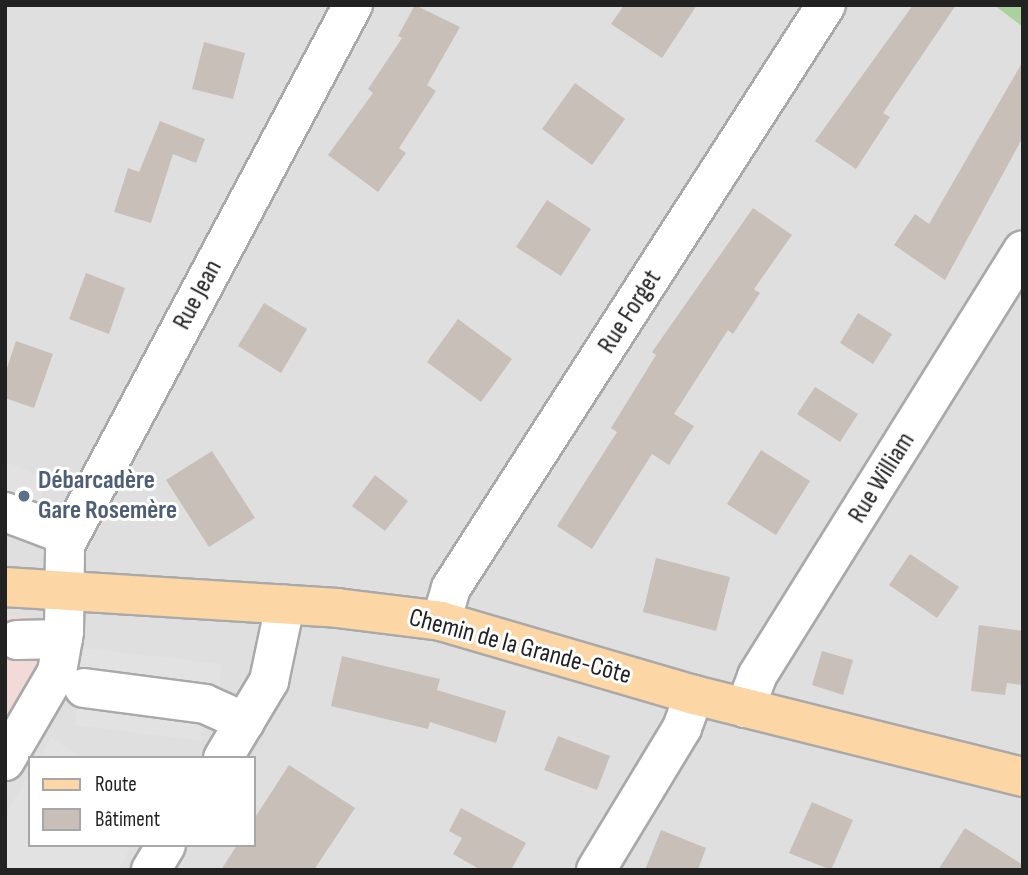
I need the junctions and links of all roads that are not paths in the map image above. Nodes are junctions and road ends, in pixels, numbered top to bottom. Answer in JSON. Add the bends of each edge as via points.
{"nodes":[{"id":1,"x":353,"y":5,"type":"edge"},
{"id":2,"x":826,"y":5,"type":"edge"},
{"id":3,"x":1023,"y":250,"type":"edge"},
{"id":4,"x":5,"y":512,"type":"edge"},
{"id":5,"x":69,"y":536,"type":"junction"},
{"id":6,"x":5,"y":587,"type":"edge"},
{"id":7,"x":64,"y":590,"type":"junction"},
{"id":8,"x":285,"y":606,"type":"junction"},
{"id":9,"x":441,"y":621,"type":"junction"},
{"id":10,"x":63,"y":639,"type":"junction"},
{"id":11,"x":17,"y":640,"type":"dead end"},
{"id":12,"x":84,"y":688,"type":"dead end"},
{"id":13,"x":694,"y":695,"type":"junction"},
{"id":14,"x":745,"y":708,"type":"junction"},
{"id":15,"x":245,"y":722,"type":"junction"},
{"id":16,"x":224,"y":756,"type":"edge"},
{"id":17,"x":5,"y":761,"type":"edge"},
{"id":18,"x":1023,"y":777,"type":"edge"},
{"id":19,"x":165,"y":847,"type":"edge"},
{"id":20,"x":151,"y":870,"type":"edge"},
{"id":21,"x":596,"y":870,"type":"edge"}],
"edges":[{"from":1,"to":5,"type":"street","name":"Rue Jean"},
{"from":2,"to":9,"type":"street","name":"Rue Forget","via":[[451,588]]},
{"from":3,"to":14,"type":"street","name":"Rue William","via":[[757,677]]},
{"from":4,"to":5,"type":"street"},
{"from":5,"to":7,"type":"street","name":"Rue Jean"},
{"from":6,"to":7,"type":"main road","name":"Chemin de la Grande-Côte"},
{"from":7,"to":8,"type":"main road","name":"Chemin de la Grande-Côte"},
{"from":7,"to":10,"type":"street","name":"Rue Jean"},
{"from":8,"to":9,"type":"main road","name":"Chemin de la Grande-Côte"},
{"from":8,"to":15,"type":"street","via":[[274,666]]},
{"from":9,"to":13,"type":"main road","name":"Chemin de la Grande-Côte"},
{"from":10,"to":11,"type":"street"},
{"from":10,"to":17,"type":"street","name":"Rue Jean","via":[[50,690]]},
{"from":12,"to":15,"type":"street","via":[[205,704]]},
{"from":13,"to":14,"type":"main road","name":"Chemin de la Grande-Côte"},
{"from":13,"to":21,"type":"street","via":[[682,728]]},
{"from":14,"to":18,"type":"main road","name":"Chemin de la Grande-Côte"},
{"from":15,"to":16,"type":"street"},
{"from":19,"to":20,"type":"street"}]}
